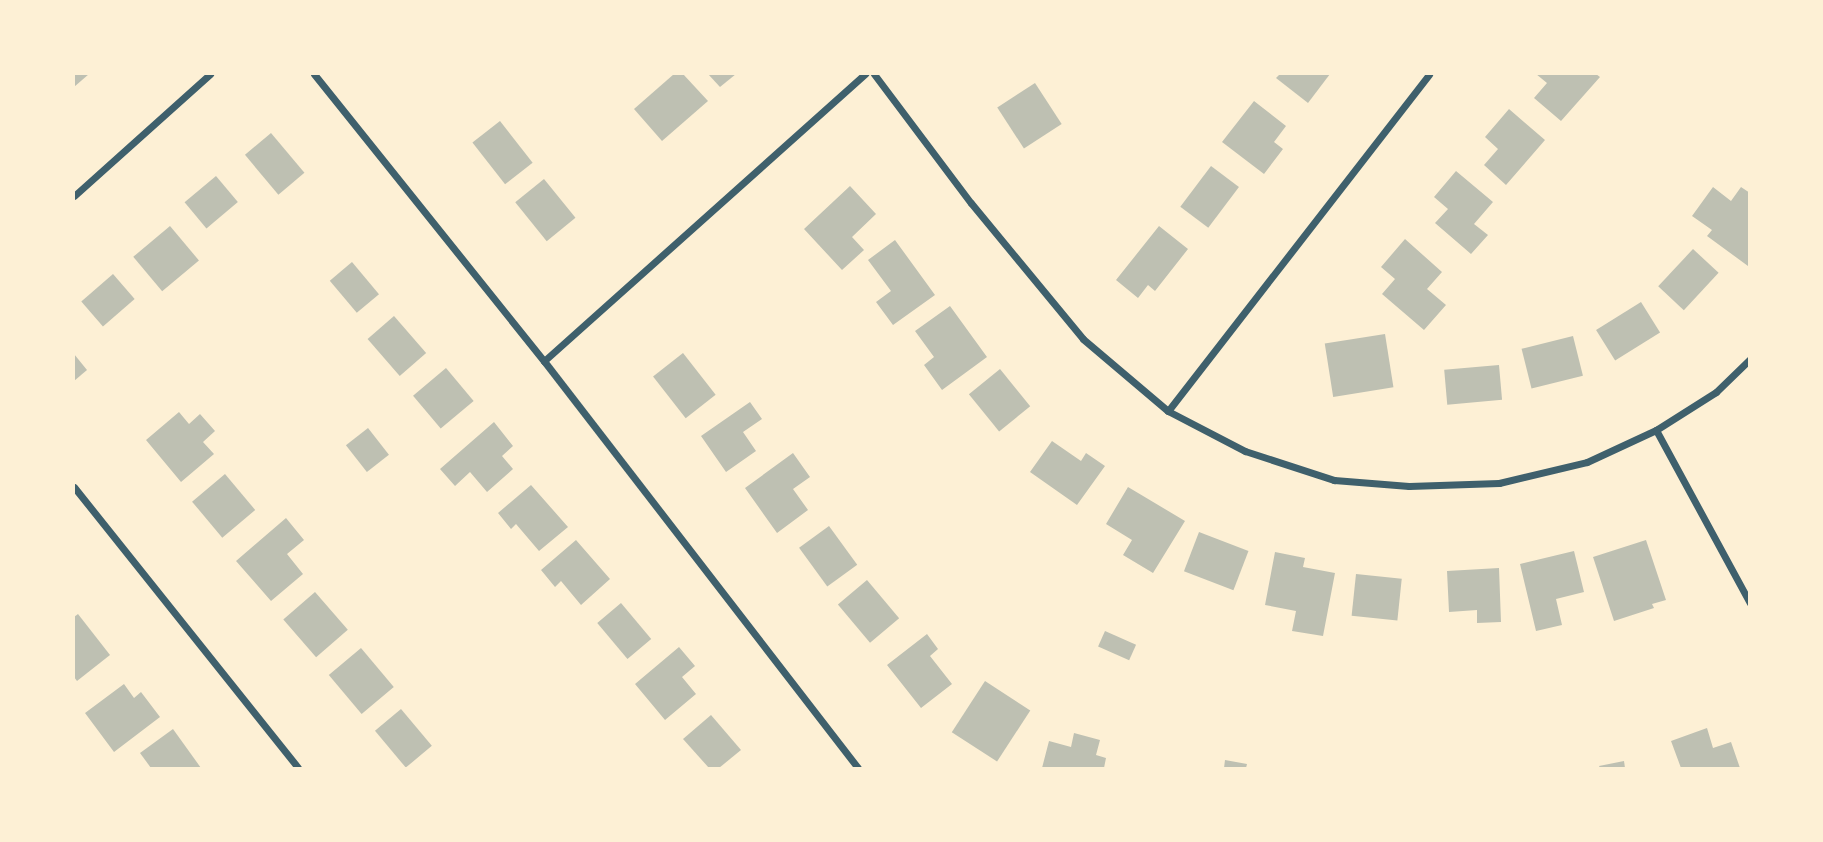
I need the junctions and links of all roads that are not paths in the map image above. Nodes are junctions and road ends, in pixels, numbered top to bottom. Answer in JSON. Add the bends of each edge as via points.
{"nodes":[{"id":1,"x":211,"y":74,"type":"edge"},
{"id":2,"x":314,"y":74,"type":"edge"},
{"id":3,"x":865,"y":74,"type":"edge"},
{"id":4,"x":874,"y":74,"type":"edge"},
{"id":5,"x":1429,"y":74,"type":"edge"},
{"id":6,"x":74,"y":196,"type":"edge"},
{"id":7,"x":1749,"y":359,"type":"edge"},
{"id":8,"x":544,"y":361,"type":"junction"},
{"id":9,"x":1168,"y":411,"type":"junction"},
{"id":10,"x":1656,"y":430,"type":"junction"},
{"id":11,"x":74,"y":487,"type":"edge"},
{"id":12,"x":1749,"y":603,"type":"edge"},
{"id":13,"x":298,"y":768,"type":"edge"},
{"id":14,"x":858,"y":768,"type":"edge"}],
"edges":[{"from":1,"to":6,"type":"street"},
{"from":2,"to":8,"type":"street"},
{"from":3,"to":8,"type":"street"},
{"from":4,"to":9,"type":"street","via":[[1083,340]]},
{"from":5,"to":9,"type":"street"},
{"from":7,"to":10,"type":"street","via":[[1716,393]]},
{"from":8,"to":14,"type":"street"},
{"from":9,"to":10,"type":"street","via":[[1245,451],[1334,480],[1409,486],[1499,483],[1587,463]]},
{"from":10,"to":12,"type":"street"},
{"from":11,"to":13,"type":"street"}]}
